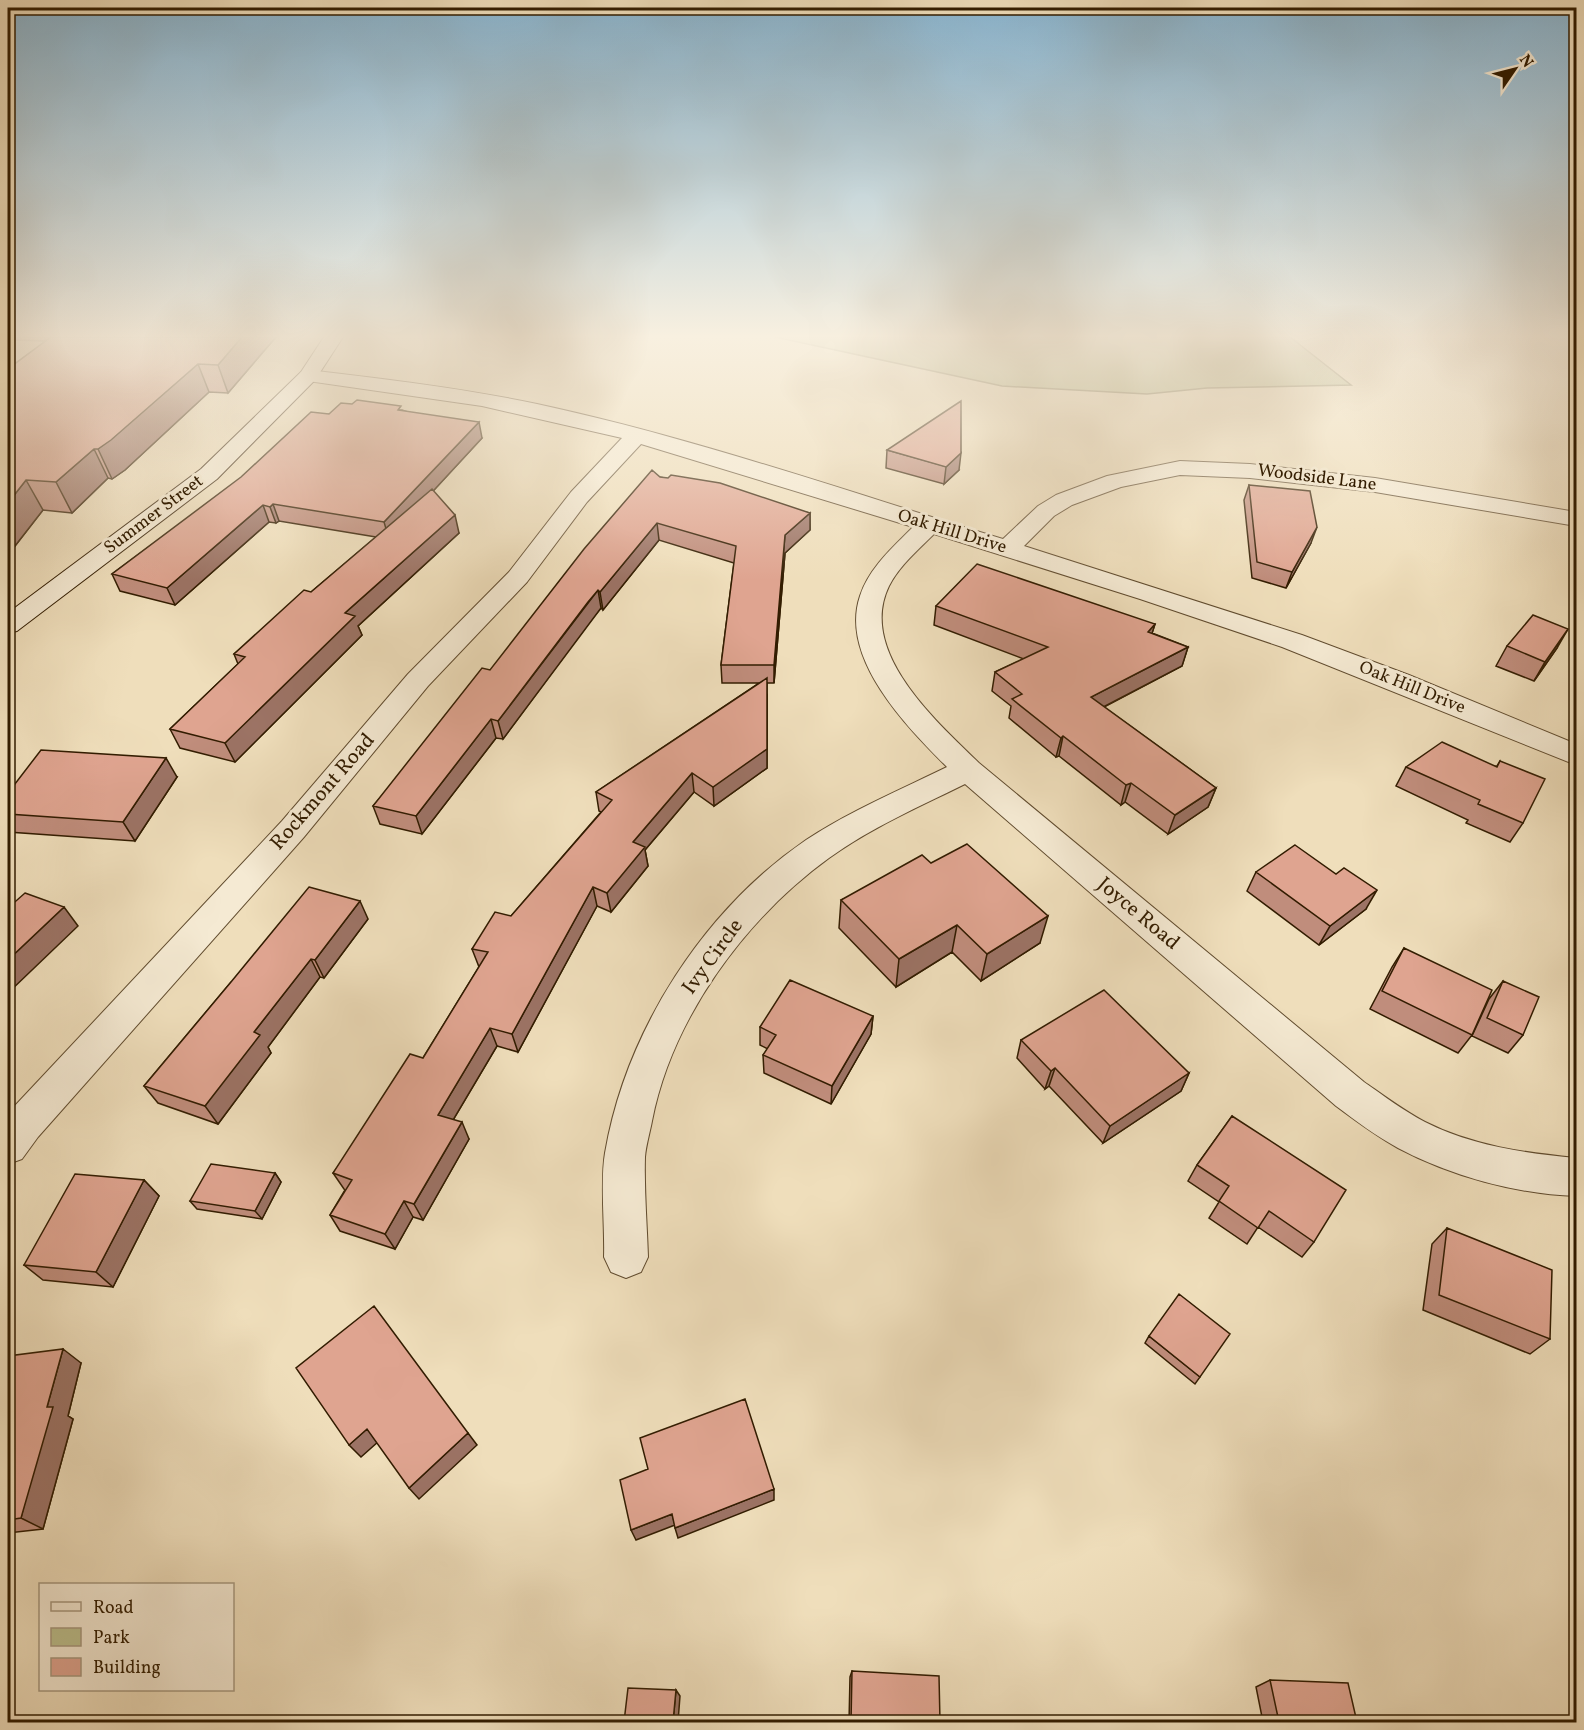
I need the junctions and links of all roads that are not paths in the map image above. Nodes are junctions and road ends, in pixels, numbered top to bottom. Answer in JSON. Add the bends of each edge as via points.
{"nodes":[{"id":1,"x":266,"y":418,"type":"edge"},
{"id":2,"x":562,"y":418,"type":"edge"},
{"id":3,"x":636,"y":436,"type":"junction"},
{"id":4,"x":1576,"y":519,"type":"edge"},
{"id":5,"x":929,"y":525,"type":"junction"},
{"id":6,"x":1008,"y":549,"type":"junction"},
{"id":7,"x":8,"y":625,"type":"edge"},
{"id":8,"x":1576,"y":755,"type":"edge"},
{"id":9,"x":968,"y":770,"type":"junction"},
{"id":10,"x":8,"y":1146,"type":"edge"},
{"id":11,"x":1576,"y":1177,"type":"edge"},
{"id":12,"x":626,"y":1257,"type":"dead end"}],
"edges":[{"from":1,"to":7,"type":"street","name":"Summer Street","via":[[209,474]]},
{"from":2,"to":3,"type":"street","name":"Oak Hill Drive"},
{"from":3,"to":5,"type":"street","name":"Oak Hill Drive"},
{"from":3,"to":10,"type":"street","name":"Rockmont Road","via":[[579,497],[518,577],[418,680],[292,829]]},
{"from":4,"to":6,"type":"street","name":"Woodside Lane","via":[[1366,483],[1180,468],[1081,492],[1046,511]]},
{"from":5,"to":6,"type":"street","name":"Oak Hill Drive"},
{"from":5,"to":9,"type":"street","name":"Joyce Road","via":[[880,579],[871,597],[869,620],[881,666],[895,691]]},
{"from":6,"to":8,"type":"street","name":"Oak Hill Drive","via":[[1301,645]]},
{"from":9,"to":11,"type":"street","name":"Joyce Road","via":[[1350,1094],[1379,1114],[1410,1134],[1450,1151],[1512,1168]]},
{"from":9,"to":12,"type":"street","name":"Ivy Circle","via":[[866,820],[775,881],[731,929],[696,976],[662,1032],[638,1092],[625,1155]]}]}
